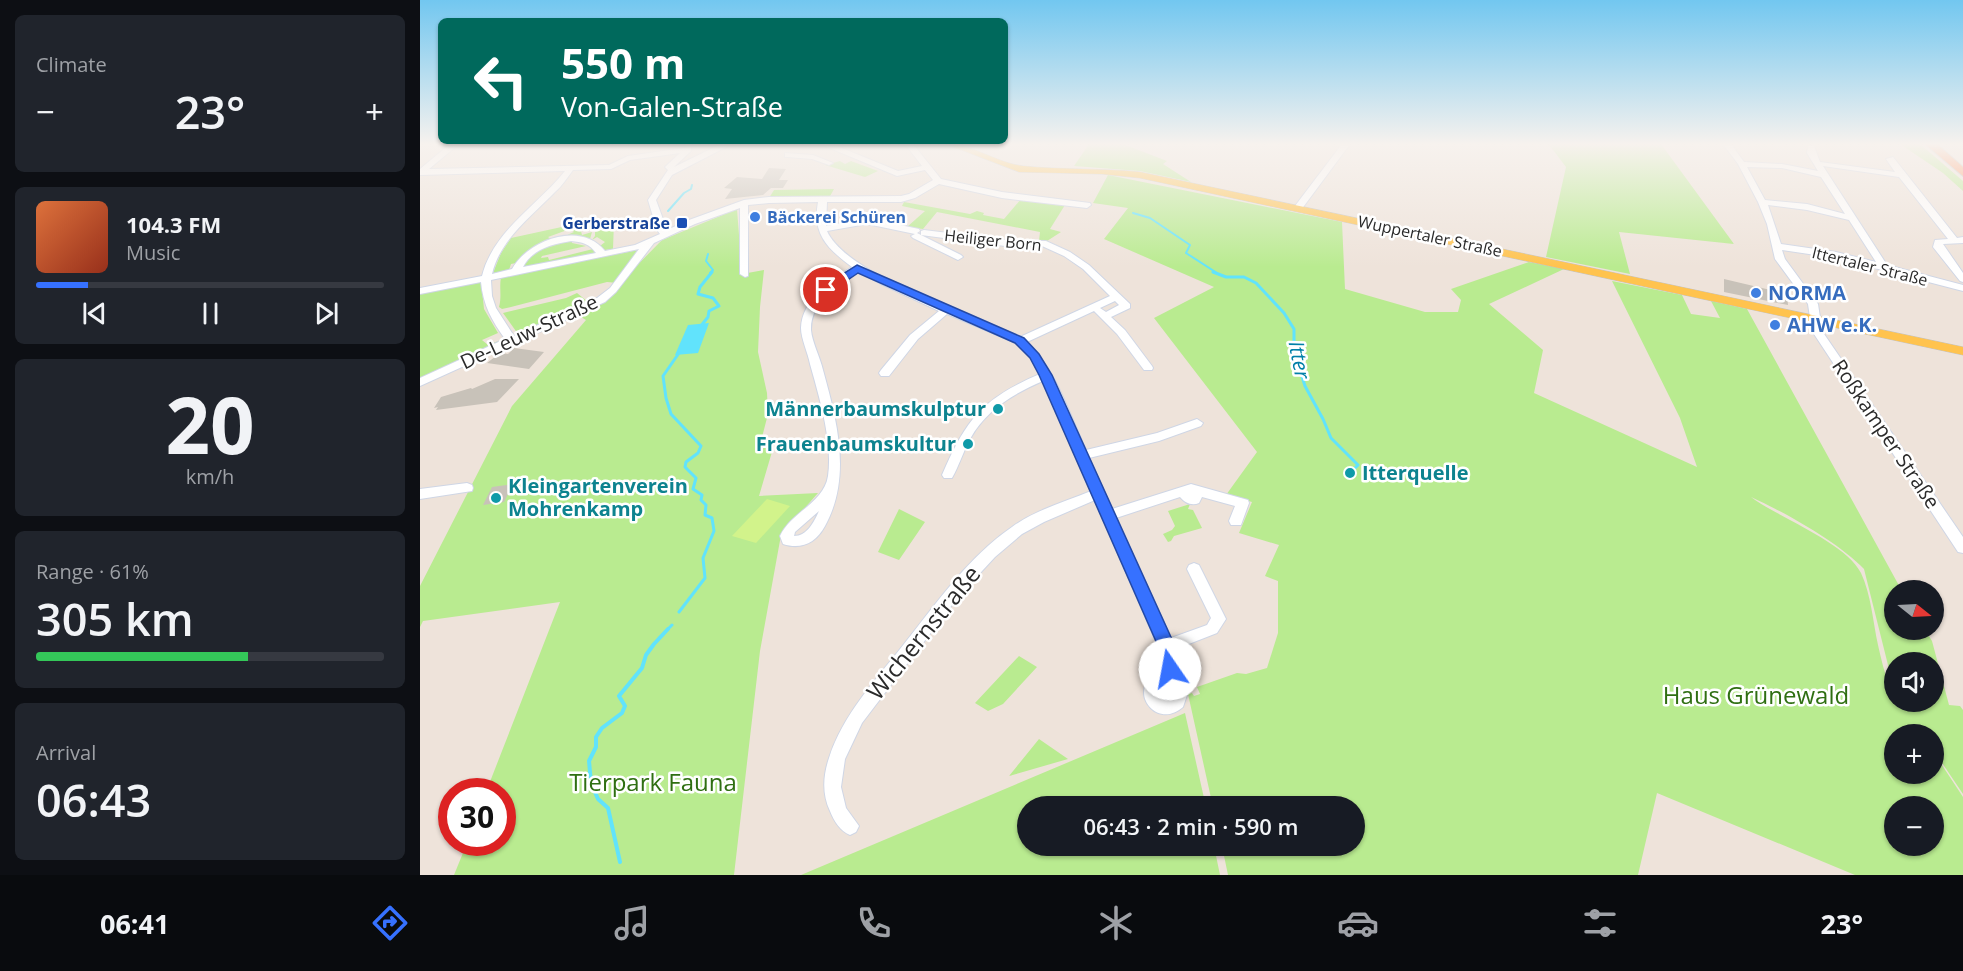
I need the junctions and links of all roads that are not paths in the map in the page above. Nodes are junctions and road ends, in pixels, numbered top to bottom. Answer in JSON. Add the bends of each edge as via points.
{"nodes":[{"id":1,"x":558,"y":185,"type":"edge"},
{"id":2,"x":660,"y":185,"type":"edge"},
{"id":3,"x":931,"y":185,"type":"edge"},
{"id":4,"x":956,"y":185,"type":"edge"},
{"id":5,"x":1187,"y":185,"type":"edge"},
{"id":6,"x":1322,"y":185,"type":"edge"},
{"id":7,"x":1753,"y":185,"type":"edge"},
{"id":8,"x":1830,"y":185,"type":"edge"},
{"id":9,"x":1911,"y":185,"type":"edge"},
{"id":10,"x":823,"y":200,"type":"junction"},
{"id":11,"x":1762,"y":202,"type":"junction"},
{"id":12,"x":744,"y":203,"type":"junction"},
{"id":13,"x":1087,"y":205,"type":"dead end"},
{"id":14,"x":1302,"y":209,"type":"junction"},
{"id":15,"x":1852,"y":218,"type":"junction"},
{"id":16,"x":822,"y":229,"type":"junction"},
{"id":17,"x":918,"y":233,"type":"junction"},
{"id":18,"x":666,"y":234,"type":"junction"},
{"id":19,"x":1959,"y":240,"type":"edge"},
{"id":20,"x":651,"y":242,"type":"junction"},
{"id":21,"x":1776,"y":246,"type":"junction"},
{"id":22,"x":602,"y":254,"type":"junction"},
{"id":23,"x":958,"y":256,"type":"dead end"},
{"id":24,"x":857,"y":268,"type":"junction"},
{"id":25,"x":1884,"y":268,"type":"junction"},
{"id":26,"x":517,"y":270,"type":"junction"},
{"id":27,"x":745,"y":274,"type":"dead end"},
{"id":28,"x":487,"y":276,"type":"junction"},
{"id":29,"x":1963,"y":279,"type":"edge"},
{"id":30,"x":1963,"y":288,"type":"edge"},
{"id":31,"x":420,"y":291,"type":"edge"},
{"id":32,"x":1116,"y":297,"type":"junction"},
{"id":33,"x":1093,"y":307,"type":"junction"},
{"id":34,"x":947,"y":309,"type":"junction"},
{"id":35,"x":1105,"y":316,"type":"junction"},
{"id":36,"x":1815,"y":318,"type":"junction"},
{"id":37,"x":512,"y":341,"type":"junction"},
{"id":38,"x":1020,"y":341,"type":"junction"},
{"id":39,"x":1963,"y":351,"type":"edge"},
{"id":40,"x":1148,"y":369,"type":"dead end"},
{"id":41,"x":885,"y":373,"type":"dead end"},
{"id":42,"x":1046,"y":375,"type":"junction"},
{"id":43,"x":420,"y":382,"type":"edge"},
{"id":44,"x":1197,"y":423,"type":"dead end"},
{"id":45,"x":1082,"y":455,"type":"junction"},
{"id":46,"x":948,"y":475,"type":"dead end"},
{"id":47,"x":466,"y":488,"type":"dead end"},
{"id":48,"x":831,"y":490,"type":"dead end"},
{"id":49,"x":1099,"y":493,"type":"junction"},
{"id":50,"x":420,"y":495,"type":"edge"},
{"id":51,"x":1109,"y":515,"type":"junction"},
{"id":52,"x":1236,"y":521,"type":"dead end"},
{"id":53,"x":1963,"y":548,"type":"edge"},
{"id":54,"x":1194,"y":568,"type":"dead end"},
{"id":55,"x":1167,"y":646,"type":"junction"},
{"id":56,"x":1168,"y":680,"type":"dead end"},
{"id":57,"x":850,"y":826,"type":"dead end"}],
"edges":[{"from":1,"to":28,"type":"street","via":[[508,235]]},
{"from":2,"to":18,"type":"street","via":[[653,197],[661,230]]},
{"from":3,"to":10,"type":"street","via":[[905,198]]},
{"from":4,"to":13,"type":"street","via":[[1002,195]]},
{"from":5,"to":14,"type":"main road","name":"Wuppertaler Straße"},
{"from":6,"to":14,"type":"street"},
{"from":7,"to":11,"type":"street","name":"Roßkamper Straße"},
{"from":8,"to":15,"type":"street"},
{"from":9,"to":19,"type":"street"},
{"from":10,"to":12,"type":"street"},
{"from":10,"to":16,"type":"street"},
{"from":11,"to":15,"type":"street","via":[[1808,207]]},
{"from":11,"to":21,"type":"street","name":"Roßkamper Straße"},
{"from":12,"to":18,"type":"street"},
{"from":12,"to":27,"type":"street"},
{"from":14,"to":36,"type":"main road","name":"Wuppertaler Straße"},
{"from":15,"to":25,"type":"street"},
{"from":16,"to":17,"type":"street","name":"Heiliger Born","via":[[867,221]]},
{"from":16,"to":24,"type":"street","via":[[832,246]]},
{"from":17,"to":23,"type":"street","name":"Heiliger Born"},
{"from":17,"to":32,"type":"street","name":"Heiliger Born","via":[[1005,243],[1043,243],[1075,259]]},
{"from":18,"to":20,"type":"street"},
{"from":19,"to":29,"type":"street","via":[[1938,242],[1938,247]]},
{"from":20,"to":22,"type":"street"},
{"from":20,"to":37,"type":"street","name":"De-Leuw-Straße","via":[[609,295]]},
{"from":21,"to":25,"type":"street","name":"Ittertaler Straße","via":[[1836,255]]},
{"from":21,"to":36,"type":"street","name":"Roßkamper Straße","via":[[1783,266],[1813,304]]},
{"from":22,"to":26,"type":"street"},
{"from":22,"to":26,"type":"street","via":[[588,240],[560,240],[528,253]]},
{"from":24,"to":34,"type":"street"},
{"from":24,"to":48,"type":"street","via":[[822,294],[807,324],[829,423],[834,470]]},
{"from":25,"to":30,"type":"street","name":"Ittertaler Straße"},
{"from":26,"to":28,"type":"street"},
{"from":28,"to":31,"type":"street"},
{"from":28,"to":37,"type":"street","via":[[486,294],[493,313]]},
{"from":32,"to":33,"type":"street"},
{"from":32,"to":35,"type":"street","via":[[1126,306]]},
{"from":33,"to":35,"type":"street"},
{"from":33,"to":38,"type":"street"},
{"from":34,"to":38,"type":"street"},
{"from":34,"to":41,"type":"street","via":[[914,337]]},
{"from":35,"to":40,"type":"street"},
{"from":36,"to":39,"type":"main road","name":"Wuppertaler Straße"},
{"from":36,"to":53,"type":"street","name":"Roßkamper Straße","via":[[1817,331]]},
{"from":37,"to":43,"type":"street","name":"De-Leuw-Straße"},
{"from":38,"to":42,"type":"street"},
{"from":42,"to":45,"type":"street"},
{"from":42,"to":46,"type":"street","via":[[1006,393],[980,414],[965,434]]},
{"from":44,"to":45,"type":"street","via":[[1159,437]]},
{"from":45,"to":49,"type":"street"},
{"from":47,"to":50,"type":"street"},
{"from":49,"to":51,"type":"street"},
{"from":49,"to":57,"type":"street","name":"Wichernstraße","via":[[1017,530],[990,553],[953,593],[856,718],[838,754],[831,788],[836,808]]},
{"from":51,"to":52,"type":"street","via":[[1191,489],[1243,503]]},
{"from":51,"to":55,"type":"street"},
{"from":54,"to":55,"type":"street","via":[[1220,619],[1212,629]]},
{"from":55,"to":56,"type":"street","via":[[1171,658]]}]}
